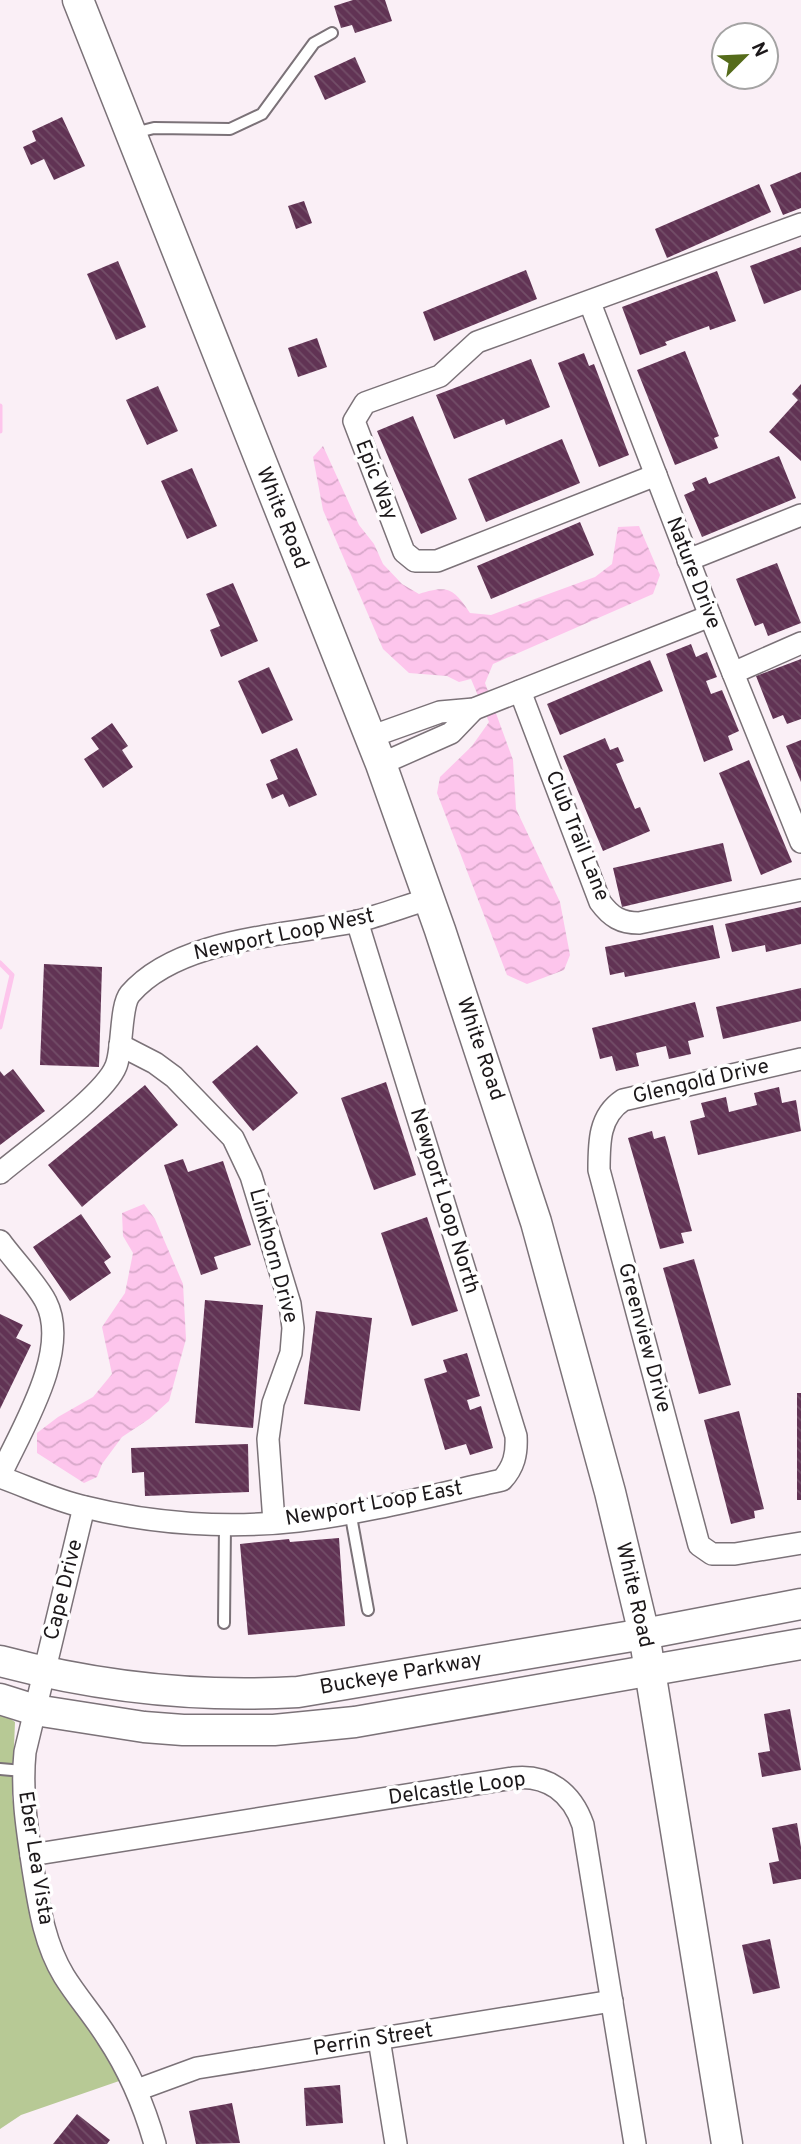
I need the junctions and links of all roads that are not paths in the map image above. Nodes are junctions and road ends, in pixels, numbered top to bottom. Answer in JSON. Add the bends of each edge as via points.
{"nodes":[{"id":1,"x":78,"y":0,"type":"edge"},
{"id":2,"x":332,"y":33,"type":"dead end"},
{"id":3,"x":131,"y":133,"type":"junction"},
{"id":4,"x":801,"y":224,"type":"edge"},
{"id":5,"x":590,"y":303,"type":"junction"},
{"id":6,"x":656,"y":475,"type":"junction"},
{"id":7,"x":801,"y":515,"type":"edge"},
{"id":8,"x":688,"y":560,"type":"junction"},
{"id":9,"x":710,"y":616,"type":"junction"},
{"id":10,"x":801,"y":643,"type":"edge"},
{"id":11,"x":733,"y":673,"type":"junction"},
{"id":12,"x":510,"y":695,"type":"junction"},
{"id":13,"x":474,"y":709,"type":"junction"},
{"id":14,"x":375,"y":751,"type":"junction"},
{"id":15,"x":801,"y":842,"type":"edge"},
{"id":16,"x":801,"y":890,"type":"edge"},
{"id":17,"x":429,"y":899,"type":"junction"},
{"id":18,"x":357,"y":921,"type":"junction"},
{"id":19,"x":120,"y":1045,"type":"junction"},
{"id":20,"x":801,"y":1059,"type":"edge"},
{"id":21,"x":608,"y":1115,"type":"joint"},
{"id":22,"x":0,"y":1173,"type":"edge"},
{"id":23,"x":0,"y":1241,"type":"edge"},
{"id":24,"x":0,"y":1476,"type":"edge"},
{"id":25,"x":502,"y":1480,"type":"joint"},
{"id":26,"x":84,"y":1507,"type":"junction"},
{"id":27,"x":350,"y":1511,"type":"junction"},
{"id":28,"x":274,"y":1522,"type":"junction"},
{"id":29,"x":225,"y":1524,"type":"junction"},
{"id":30,"x":801,"y":1544,"type":"edge"},
{"id":31,"x":801,"y":1604,"type":"edge"},
{"id":32,"x":368,"y":1610,"type":"dead end"},
{"id":33,"x":224,"y":1623,"type":"dead end"},
{"id":34,"x":644,"y":1634,"type":"junction"},
{"id":35,"x":801,"y":1644,"type":"edge"},
{"id":36,"x":0,"y":1661,"type":"edge"},
{"id":37,"x":650,"y":1671,"type":"junction"},
{"id":38,"x":44,"y":1672,"type":"junction"},
{"id":39,"x":0,"y":1699,"type":"edge"},
{"id":40,"x":35,"y":1710,"type":"junction"},
{"id":41,"x":0,"y":1769,"type":"edge"},
{"id":42,"x":23,"y":1771,"type":"junction"},
{"id":43,"x":31,"y":1855,"type":"junction"},
{"id":44,"x":612,"y":2001,"type":"junction"},
{"id":45,"x":379,"y":2039,"type":"junction"},
{"id":46,"x":137,"y":2090,"type":"junction"},
{"id":47,"x":155,"y":2144,"type":"edge"},
{"id":48,"x":396,"y":2144,"type":"edge"},
{"id":49,"x":635,"y":2144,"type":"edge"},
{"id":50,"x":727,"y":2144,"type":"edge"}],
"edges":[{"from":1,"to":3,"type":"street","name":"White Road"},
{"from":2,"to":3,"type":"lane","via":[[314,43],[262,114],[230,129],[154,128]]},
{"from":3,"to":14,"type":"street","name":"White Road"},
{"from":4,"to":5,"type":"street","name":"Epic Way"},
{"from":5,"to":6,"type":"street","name":"Nature Drive"},
{"from":5,"to":6,"type":"street","name":"Epic Way","via":[[477,342],[440,376],[365,403],[354,421],[404,552],[415,561],[437,561]]},
{"from":6,"to":8,"type":"street","name":"Nature Drive"},
{"from":7,"to":8,"type":"street"},
{"from":8,"to":9,"type":"street","name":"Nature Drive"},
{"from":9,"to":11,"type":"street","name":"Nature Drive"},
{"from":9,"to":12,"type":"street"},
{"from":10,"to":11,"type":"street"},
{"from":11,"to":15,"type":"street","name":"Nature Drive"},
{"from":12,"to":13,"type":"street"},
{"from":12,"to":16,"type":"street","name":"Club Trail Lane","via":[[608,913],[639,923]]},
{"from":13,"to":14,"type":"street","via":[[440,712]]},
{"from":13,"to":14,"type":"street","via":[[451,733]]},
{"from":14,"to":17,"type":"street","name":"White Road"},
{"from":17,"to":18,"type":"street","name":"Newport Loop West"},
{"from":17,"to":34,"type":"street","name":"White Road","via":[[536,1222]]},
{"from":18,"to":19,"type":"street","name":"Newport Loop West","via":[[200,950],[171,962],[127,997]]},
{"from":18,"to":25,"type":"street","name":"Newport Loop North","via":[[516,1436],[513,1464]]},
{"from":19,"to":22,"type":"street","name":"Newport Loop West","via":[[117,1065],[104,1087]]},
{"from":19,"to":28,"type":"street","name":"Linkhorn Drive","via":[[174,1077],[233,1138],[251,1176],[290,1304],[293,1328],[291,1353],[273,1403],[268,1439]]},
{"from":20,"to":21,"type":"street","name":"Glengold Drive","via":[[623,1100]]},
{"from":21,"to":30,"type":"street","name":"Greenview Drive","via":[[598,1138],[599,1170],[699,1545],[712,1554],[735,1554]]},
{"from":23,"to":24,"type":"street","via":[[47,1302],[54,1332],[49,1368]]},
{"from":24,"to":26,"type":"street","name":"Newport Loop East"},
{"from":25,"to":27,"type":"street","name":"Newport Loop East"},
{"from":26,"to":29,"type":"street","name":"Newport Loop East"},
{"from":26,"to":38,"type":"street","name":"Cape Drive"},
{"from":27,"to":28,"type":"street","name":"Newport Loop East"},
{"from":27,"to":32,"type":"lane"},
{"from":28,"to":29,"type":"street","name":"Newport Loop East"},
{"from":29,"to":33,"type":"lane"},
{"from":31,"to":34,"type":"street","name":"Buckeye Parkway"},
{"from":34,"to":37,"type":"street","name":"White Road"},
{"from":34,"to":38,"type":"street","name":"Buckeye Parkway","via":[[351,1684],[263,1694],[177,1693]]},
{"from":35,"to":37,"type":"street","name":"Buckeye Parkway"},
{"from":36,"to":38,"type":"street","name":"Buckeye Parkway"},
{"from":37,"to":40,"type":"street","name":"Buckeye Parkway","via":[[355,1722],[274,1730],[144,1727]]},
{"from":37,"to":50,"type":"street","name":"White Road"},
{"from":38,"to":40,"type":"street","name":"Eber Lea Vista"},
{"from":39,"to":40,"type":"street","name":"Buckeye Parkway"},
{"from":40,"to":42,"type":"street","name":"Eber Lea Vista"},
{"from":41,"to":42,"type":"lane"},
{"from":42,"to":43,"type":"street","name":"Eber Lea Vista"},
{"from":43,"to":44,"type":"street","name":"Delcastle Loop","via":[[513,1778],[539,1779],[573,1800],[583,1825]]},
{"from":43,"to":46,"type":"street","name":"Eber Lea Vista","via":[[54,1955]]},
{"from":44,"to":45,"type":"street","name":"Perrin Street"},
{"from":44,"to":49,"type":"street","name":"Delcastle Loop"},
{"from":45,"to":46,"type":"street","name":"Perrin Street","via":[[197,2068]]},
{"from":45,"to":48,"type":"street"},
{"from":46,"to":47,"type":"street","name":"Eber Lea Vista"}]}
